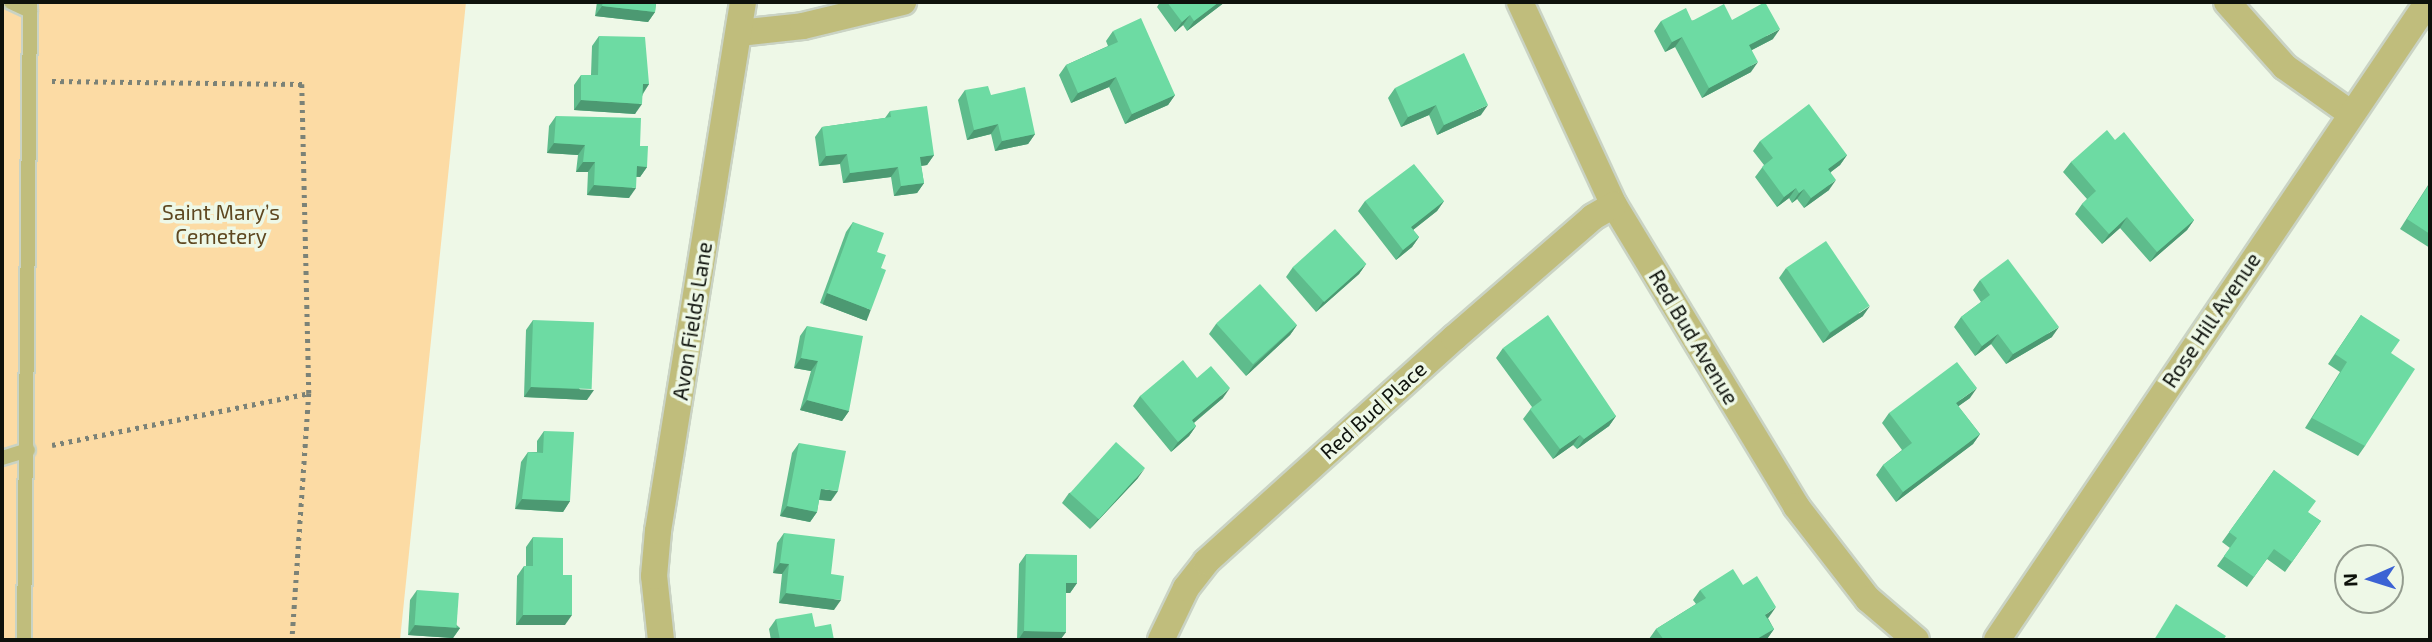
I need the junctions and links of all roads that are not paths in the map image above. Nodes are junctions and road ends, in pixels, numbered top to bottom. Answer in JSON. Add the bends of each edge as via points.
{"nodes":[{"id":1,"x":11,"y":2,"type":"edge"},
{"id":2,"x":743,"y":2,"type":"edge"},
{"id":3,"x":904,"y":2,"type":"edge"},
{"id":4,"x":1520,"y":2,"type":"edge"},
{"id":5,"x":2227,"y":2,"type":"edge"},
{"id":6,"x":2428,"y":2,"type":"edge"},
{"id":7,"x":30,"y":6,"type":"edge"},
{"id":8,"x":739,"y":33,"type":"junction"},
{"id":9,"x":2350,"y":113,"type":"junction"},
{"id":10,"x":1614,"y":205,"type":"junction"},
{"id":11,"x":28,"y":450,"type":"junction"},
{"id":12,"x":2,"y":458,"type":"edge"},
{"id":13,"x":24,"y":640,"type":"edge"},
{"id":14,"x":661,"y":640,"type":"edge"},
{"id":15,"x":1161,"y":640,"type":"edge"},
{"id":16,"x":1916,"y":640,"type":"edge"},
{"id":17,"x":1997,"y":640,"type":"edge"}],
"edges":[{"from":1,"to":7,"type":"lane"},
{"from":2,"to":8,"type":"street","name":"Avon Fields Lane"},
{"from":3,"to":8,"type":"street","via":[[803,26]]},
{"from":4,"to":10,"type":"street","name":"Red Bud Avenue"},
{"from":5,"to":9,"type":"street","via":[[2285,67]]},
{"from":6,"to":9,"type":"street","name":"Rose Hill Avenue"},
{"from":7,"to":11,"type":"lane"},
{"from":8,"to":14,"type":"street","name":"Avon Fields Lane","via":[[658,531],[654,576]]},
{"from":9,"to":17,"type":"street","name":"Rose Hill Avenue"},
{"from":10,"to":15,"type":"street","name":"Red Bud Place","via":[[1464,329],[1206,562],[1186,588]]},
{"from":10,"to":16,"type":"street","name":"Red Bud Avenue","via":[[1824,548],[1868,598]]},
{"from":11,"to":12,"type":"lane"},
{"from":11,"to":13,"type":"lane"}]}
